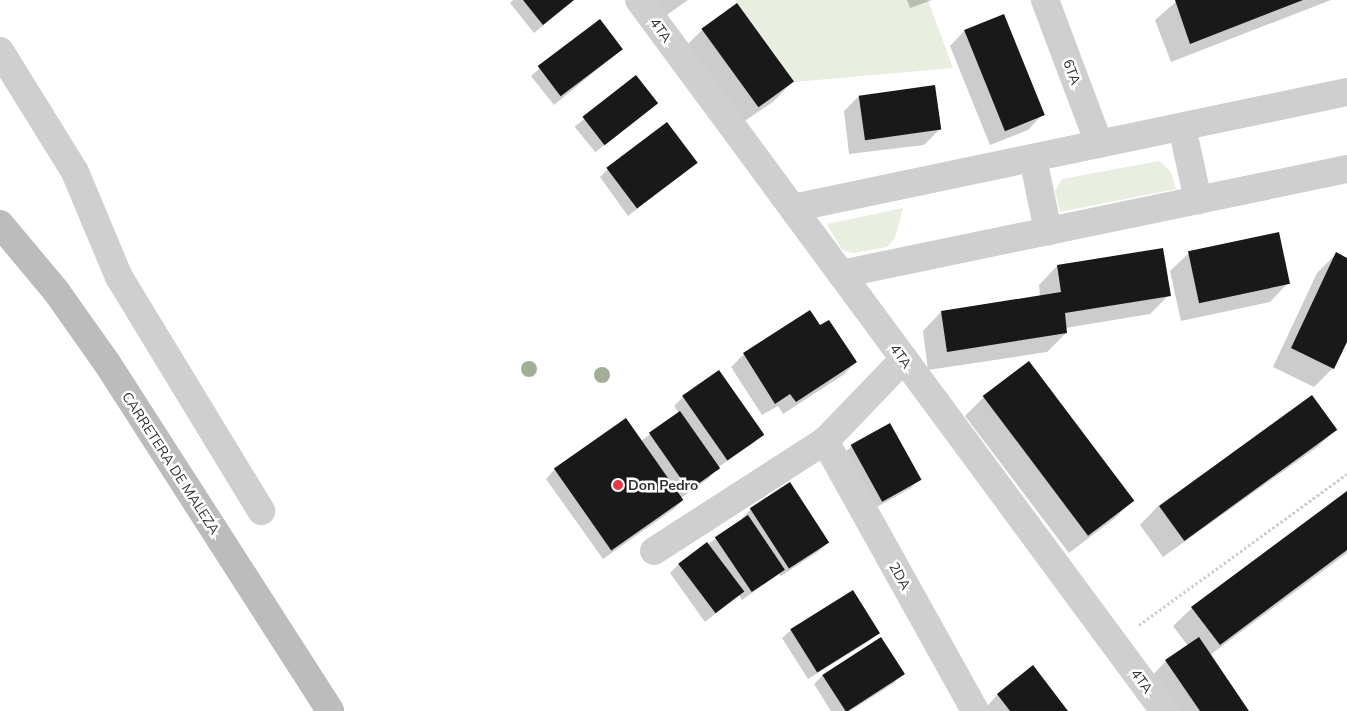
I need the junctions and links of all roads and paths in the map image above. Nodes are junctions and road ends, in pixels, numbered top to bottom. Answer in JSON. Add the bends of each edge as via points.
{"nodes":[{"id":1,"x":639,"y":0,"type":"edge"},
{"id":2,"x":1045,"y":0,"type":"edge"},
{"id":3,"x":0,"y":51,"type":"edge"},
{"id":4,"x":1347,"y":92,"type":"edge"},
{"id":5,"x":1182,"y":127,"type":"junction"},
{"id":6,"x":1099,"y":144,"type":"junction"},
{"id":7,"x":1033,"y":158,"type":"junction"},
{"id":8,"x":1347,"y":169,"type":"edge"},
{"id":9,"x":1198,"y":200,"type":"junction"},
{"id":10,"x":793,"y":208,"type":"junction"},
{"id":11,"x":0,"y":224,"type":"edge"},
{"id":12,"x":1048,"y":231,"type":"junction"},
{"id":13,"x":841,"y":274,"type":"junction"},
{"id":14,"x":904,"y":359,"type":"junction"},
{"id":15,"x":825,"y":441,"type":"junction"},
{"id":16,"x":1347,"y":474,"type":"edge"},
{"id":17,"x":261,"y":511,"type":"dead end"},
{"id":18,"x":654,"y":551,"type":"dead end"},
{"id":19,"x":1114,"y":644,"type":"junction"},
{"id":20,"x":330,"y":711,"type":"edge"},
{"id":21,"x":975,"y":711,"type":"edge"},
{"id":22,"x":1164,"y":711,"type":"edge"}],
"edges":[{"from":1,"to":10,"type":"street","name":"4TA"},
{"from":2,"to":6,"type":"street","name":"6TA"},
{"from":3,"to":17,"type":"street","via":[[75,172],[119,277]]},
{"from":4,"to":5,"type":"street"},
{"from":5,"to":6,"type":"street"},
{"from":5,"to":9,"type":"street"},
{"from":6,"to":7,"type":"street"},
{"from":7,"to":10,"type":"street"},
{"from":7,"to":12,"type":"street"},
{"from":8,"to":9,"type":"street"},
{"from":9,"to":12,"type":"street"},
{"from":10,"to":13,"type":"street","name":"4TA"},
{"from":11,"to":20,"type":"main road","name":"CARRETERA DE MALEZA","via":[[56,291],[107,363]]},
{"from":12,"to":13,"type":"street"},
{"from":13,"to":14,"type":"street","name":"4TA"},
{"from":14,"to":15,"type":"street"},
{"from":14,"to":19,"type":"street","name":"4TA"},
{"from":15,"to":18,"type":"street"},
{"from":15,"to":21,"type":"street","name":"2DA"},
{"from":16,"to":19,"type":"path"},
{"from":19,"to":22,"type":"street","name":"4TA"}]}
